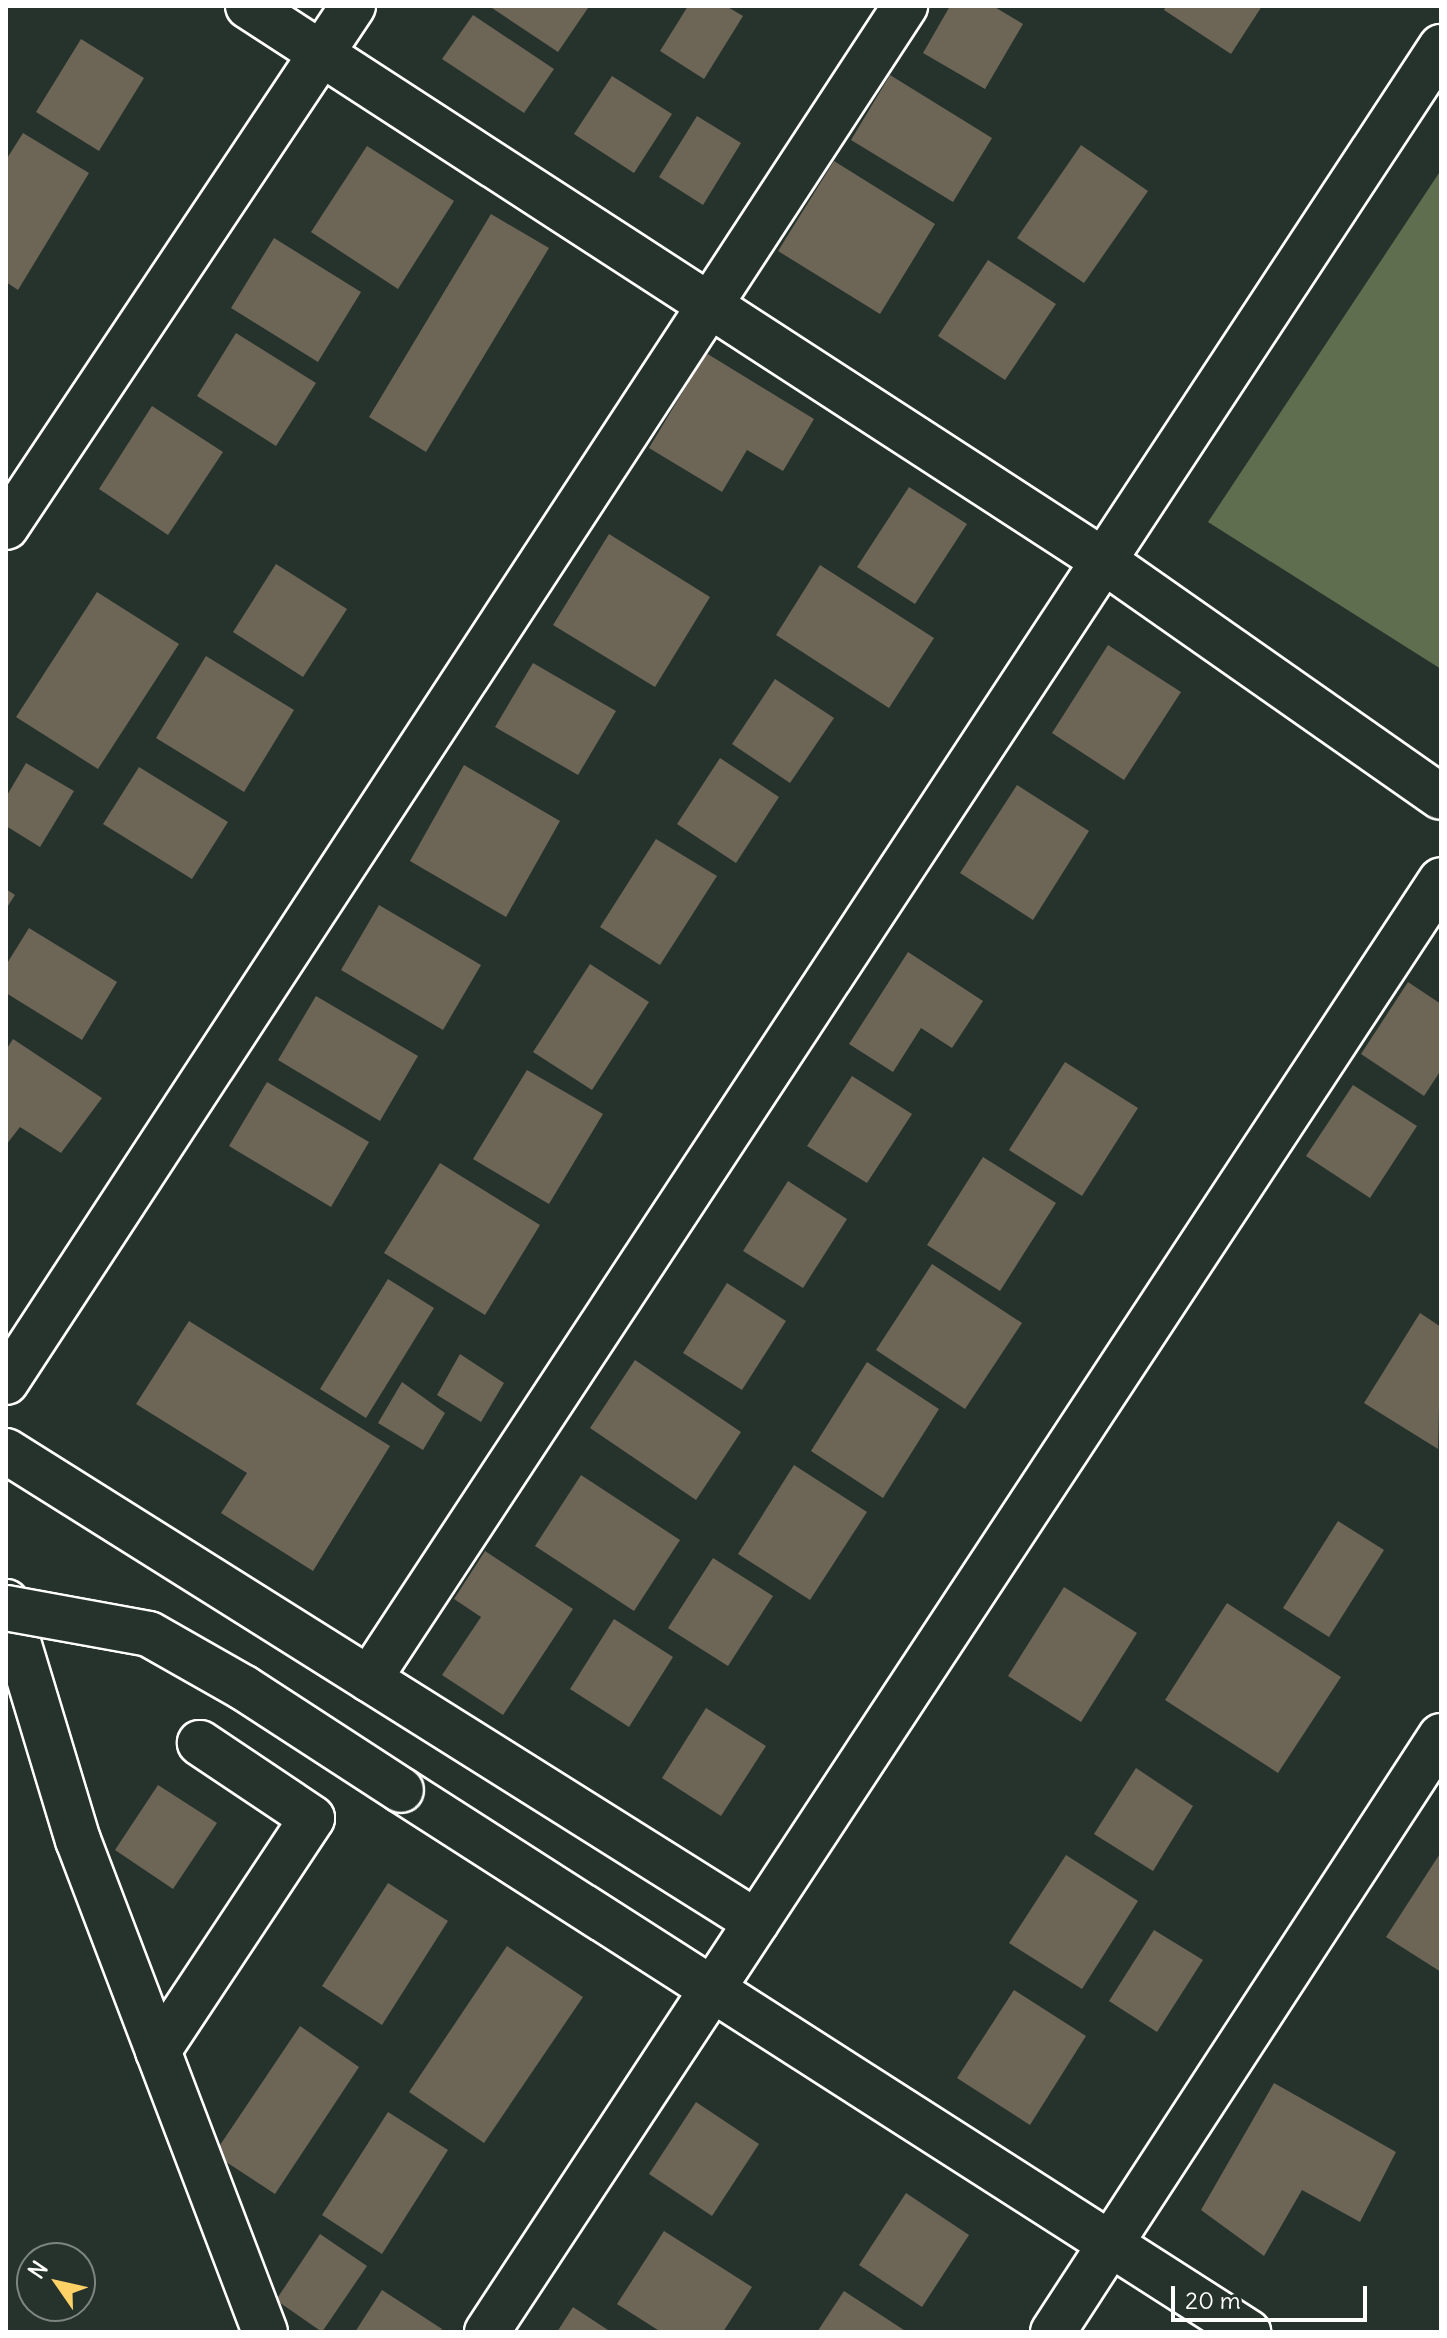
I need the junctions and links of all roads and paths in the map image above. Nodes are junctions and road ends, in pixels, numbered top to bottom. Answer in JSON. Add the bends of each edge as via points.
{"nodes":[{"id":1,"x":248,"y":6,"type":"edge"},
{"id":2,"x":353,"y":6,"type":"edge"},
{"id":3,"x":905,"y":6,"type":"edge"},
{"id":4,"x":1441,"y":47,"type":"edge"},
{"id":5,"x":322,"y":54,"type":"junction"},
{"id":6,"x":710,"y":305,"type":"junction"},
{"id":7,"x":6,"y":527,"type":"edge"},
{"id":8,"x":1104,"y":561,"type":"junction"},
{"id":9,"x":1441,"y":797,"type":"edge"},
{"id":10,"x":1441,"y":880,"type":"edge"},
{"id":11,"x":6,"y":1382,"type":"edge"},
{"id":12,"x":6,"y":1451,"type":"edge"},
{"id":13,"x":6,"y":1602,"type":"edge"},
{"id":14,"x":6,"y":1608,"type":"edge"},
{"id":15,"x":369,"y":1679,"type":"junction"},
{"id":16,"x":1441,"y":1736,"type":"edge"},
{"id":17,"x":200,"y":1743,"type":"dead end"},
{"id":18,"x":756,"y":1922,"type":"junction"},
{"id":19,"x":711,"y":1990,"type":"junction"},
{"id":20,"x":158,"y":2051,"type":"junction"},
{"id":21,"x":1111,"y":2243,"type":"junction"},
{"id":22,"x":265,"y":2332,"type":"edge"},
{"id":23,"x":487,"y":2332,"type":"edge"},
{"id":24,"x":1053,"y":2332,"type":"edge"},
{"id":25,"x":1248,"y":2332,"type":"edge"}],
"edges":[{"from":1,"to":5,"type":"street"},
{"from":2,"to":5,"type":"street"},
{"from":3,"to":6,"type":"street"},
{"from":4,"to":8,"type":"street"},
{"from":5,"to":6,"type":"street"},
{"from":5,"to":7,"type":"street"},
{"from":6,"to":8,"type":"street"},
{"from":6,"to":11,"type":"street"},
{"from":8,"to":9,"type":"street"},
{"from":8,"to":15,"type":"street"},
{"from":10,"to":18,"type":"street"},
{"from":12,"to":15,"type":"street"},
{"from":13,"to":20,"type":"street","via":[[78,1840]]},
{"from":14,"to":19,"type":"street","bridge":true,"via":[[149,1634],[244,1688]]},
{"from":15,"to":18,"type":"street"},
{"from":16,"to":21,"type":"street"},
{"from":17,"to":20,"type":"street","via":[[312,1818]]},
{"from":18,"to":19,"type":"street"},
{"from":19,"to":21,"type":"street"},
{"from":19,"to":23,"type":"street"},
{"from":20,"to":22,"type":"street"},
{"from":21,"to":24,"type":"street"},
{"from":21,"to":25,"type":"street"}]}
